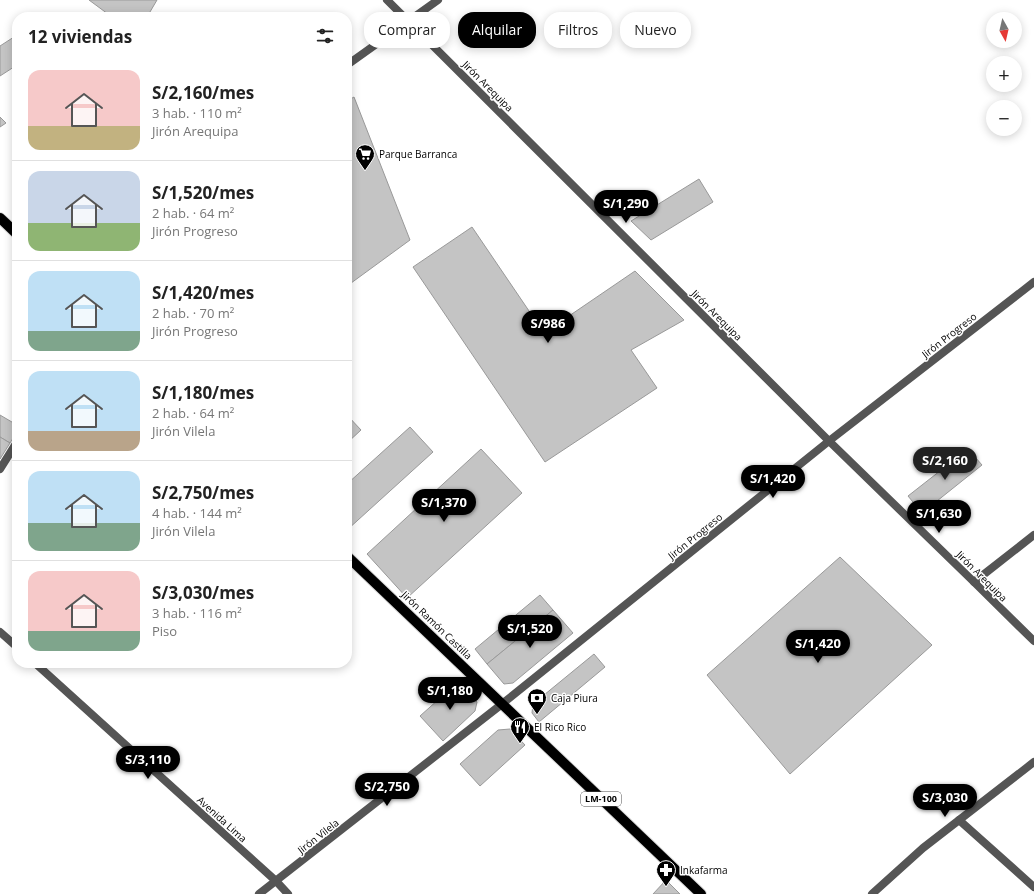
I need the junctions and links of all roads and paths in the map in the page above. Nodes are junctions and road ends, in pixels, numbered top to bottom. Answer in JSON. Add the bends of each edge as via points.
{"nodes":[{"id":1,"x":387,"y":0,"type":"edge"},
{"id":2,"x":438,"y":0,"type":"edge"},
{"id":3,"x":400,"y":12,"type":"edge"},
{"id":4,"x":420,"y":12,"type":"edge"},
{"id":5,"x":370,"y":48,"type":"edge"},
{"id":6,"x":436,"y":48,"type":"edge"},
{"id":7,"x":352,"y":61,"type":"edge"},
{"id":8,"x":0,"y":218,"type":"edge"},
{"id":9,"x":12,"y":229,"type":"edge"},
{"id":10,"x":1034,"y":282,"type":"edge"},
{"id":11,"x":829,"y":441,"type":"junction"},
{"id":12,"x":12,"y":450,"type":"edge"},
{"id":13,"x":0,"y":469,"type":"edge"},
{"id":14,"x":1034,"y":535,"type":"edge"},
{"id":15,"x":352,"y":561,"type":"edge"},
{"id":16,"x":974,"y":582,"type":"junction"},
{"id":17,"x":0,"y":632,"type":"edge"},
{"id":18,"x":1034,"y":642,"type":"edge"},
{"id":19,"x":12,"y":643,"type":"edge"},
{"id":20,"x":41,"y":668,"type":"edge"},
{"id":21,"x":502,"y":704,"type":"junction"},
{"id":22,"x":1034,"y":762,"type":"edge"},
{"id":23,"x":959,"y":820,"type":"junction"},
{"id":24,"x":276,"y":881,"type":"junction"},
{"id":25,"x":1034,"y":887,"type":"edge"},
{"id":26,"x":259,"y":894,"type":"edge"},
{"id":27,"x":288,"y":894,"type":"edge"},
{"id":28,"x":701,"y":894,"type":"edge"},
{"id":29,"x":872,"y":894,"type":"edge"}],
"edges":[{"from":1,"to":3,"type":"street","name":"Jirón Arequipa"},
{"from":2,"to":4,"type":"street"},
{"from":5,"to":7,"type":"street"},
{"from":6,"to":11,"type":"street","name":"Jirón Arequipa"},
{"from":8,"to":9,"type":"main road"},
{"from":10,"to":11,"type":"street","name":"Jirón Progreso"},
{"from":11,"to":16,"type":"street","name":"Jirón Arequipa"},
{"from":11,"to":21,"type":"street","name":"Jirón Progreso"},
{"from":12,"to":13,"type":"street"},
{"from":14,"to":16,"type":"street"},
{"from":15,"to":21,"type":"main road","name":"Jirón Ramón Castilla","number":"LM-100"},
{"from":16,"to":18,"type":"street","name":"Jirón Arequipa"},
{"from":17,"to":19,"type":"street"},
{"from":20,"to":24,"type":"street","name":"Avenida Lima"},
{"from":21,"to":24,"type":"street","name":"Jirón Vilela"},
{"from":21,"to":28,"type":"main road","name":"Jirón Ramón Castilla","number":"LM-100"},
{"from":22,"to":23,"type":"street"},
{"from":23,"to":25,"type":"street"},
{"from":23,"to":29,"type":"street"},
{"from":24,"to":26,"type":"street","name":"Jirón Vilela"},
{"from":24,"to":27,"type":"street","name":"Avenida Lima"}]}
